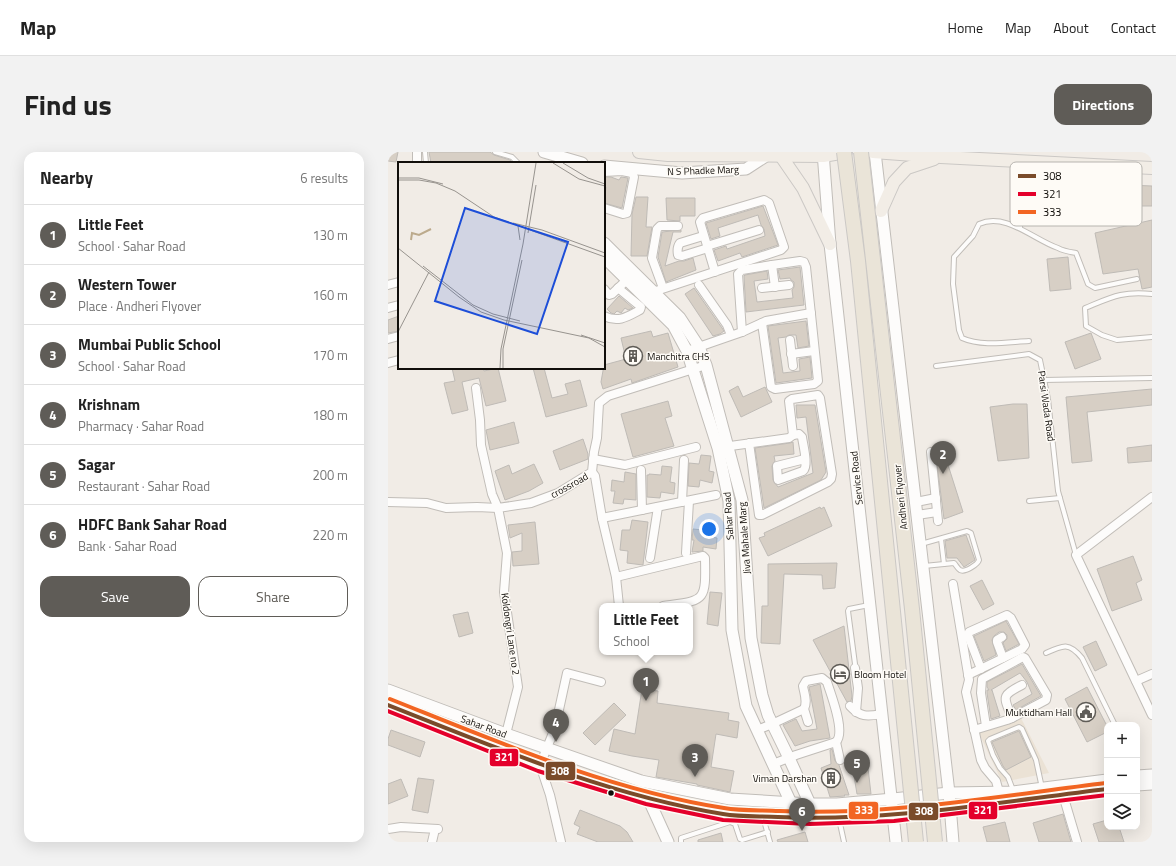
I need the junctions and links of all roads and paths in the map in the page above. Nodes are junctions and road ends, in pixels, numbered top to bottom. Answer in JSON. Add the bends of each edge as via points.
{"nodes":[{"id":1,"x":425,"y":152,"type":"edge"},
{"id":2,"x":495,"y":152,"type":"edge"},
{"id":3,"x":513,"y":152,"type":"edge"},
{"id":4,"x":544,"y":152,"type":"edge"},
{"id":5,"x":584,"y":152,"type":"edge"},
{"id":6,"x":639,"y":152,"type":"edge"},
{"id":7,"x":845,"y":152,"type":"edge"},
{"id":8,"x":871,"y":152,"type":"edge"},
{"id":9,"x":823,"y":154,"type":"edge"},
{"id":10,"x":766,"y":156,"type":"junction"},
{"id":11,"x":781,"y":156,"type":"junction"},
{"id":12,"x":977,"y":156,"type":"edge"},
{"id":13,"x":512,"y":157,"type":"junction"},
{"id":14,"x":941,"y":157,"type":"junction"},
{"id":15,"x":1022,"y":161,"type":"joint"},
{"id":16,"x":426,"y":162,"type":"edge"},
{"id":17,"x":517,"y":162,"type":"edge"},
{"id":18,"x":575,"y":162,"type":"edge"},
{"id":19,"x":579,"y":162,"type":"edge"},
{"id":20,"x":1041,"y":162,"type":"edge"},
{"id":21,"x":605,"y":166,"type":"edge"},
{"id":22,"x":1142,"y":167,"type":"edge"},
{"id":23,"x":1152,"y":168,"type":"edge"},
{"id":24,"x":605,"y":172,"type":"edge"},
{"id":25,"x":605,"y":208,"type":"edge"},
{"id":26,"x":881,"y":211,"type":"junction"},
{"id":27,"x":1010,"y":225,"type":"edge"},
{"id":28,"x":678,"y":226,"type":"dead end"},
{"id":29,"x":1014,"y":226,"type":"edge"},
{"id":30,"x":1020,"y":228,"type":"joint"},
{"id":31,"x":759,"y":230,"type":"dead end"},
{"id":32,"x":703,"y":236,"type":"junction"},
{"id":33,"x":605,"y":244,"type":"edge"},
{"id":34,"x":830,"y":244,"type":"junction"},
{"id":35,"x":707,"y":247,"type":"junction"},
{"id":36,"x":605,"y":257,"type":"edge"},
{"id":37,"x":772,"y":264,"type":"junction"},
{"id":38,"x":715,"y":272,"type":"junction"},
{"id":39,"x":631,"y":276,"type":"junction"},
{"id":40,"x":1137,"y":279,"type":"dead end"},
{"id":41,"x":398,"y":282,"type":"edge"},
{"id":42,"x":388,"y":285,"type":"edge"},
{"id":43,"x":699,"y":285,"type":"dead end"},
{"id":44,"x":789,"y":285,"type":"dead end"},
{"id":45,"x":775,"y":287,"type":"junction"},
{"id":46,"x":618,"y":288,"type":"junction"},
{"id":47,"x":762,"y":288,"type":"dead end"},
{"id":48,"x":605,"y":290,"type":"edge"},
{"id":49,"x":658,"y":290,"type":"junction"},
{"id":50,"x":1152,"y":294,"type":"edge"},
{"id":51,"x":398,"y":305,"type":"edge"},
{"id":52,"x":388,"y":308,"type":"edge"},
{"id":53,"x":811,"y":313,"type":"junction"},
{"id":54,"x":605,"y":316,"type":"edge"},
{"id":55,"x":762,"y":323,"type":"junction"},
{"id":56,"x":742,"y":332,"type":"junction"},
{"id":57,"x":731,"y":335,"type":"junction"},
{"id":58,"x":398,"y":336,"type":"edge"},
{"id":59,"x":1152,"y":337,"type":"edge"},
{"id":60,"x":388,"y":339,"type":"edge"},
{"id":61,"x":790,"y":340,"type":"dead end"},
{"id":62,"x":1029,"y":340,"type":"dead end"},
{"id":63,"x":699,"y":347,"type":"junction"},
{"id":64,"x":687,"y":351,"type":"junction"},
{"id":65,"x":814,"y":351,"type":"junction"},
{"id":66,"x":791,"y":354,"type":"junction"},
{"id":67,"x":706,"y":365,"type":"junction"},
{"id":68,"x":792,"y":366,"type":"dead end"},
{"id":69,"x":936,"y":366,"type":"dead end"},
{"id":70,"x":693,"y":369,"type":"junction"},
{"id":71,"x":1152,"y":378,"type":"edge"},
{"id":72,"x":1044,"y":380,"type":"junction"},
{"id":73,"x":476,"y":388,"type":"dead end"},
{"id":74,"x":716,"y":402,"type":"junction"},
{"id":75,"x":704,"y":404,"type":"junction"},
{"id":76,"x":793,"y":435,"type":"junction"},
{"id":77,"x":749,"y":443,"type":"junction"},
{"id":78,"x":696,"y":447,"type":"dead end"},
{"id":79,"x":723,"y":447,"type":"junction"},
{"id":80,"x":931,"y":452,"type":"dead end"},
{"id":81,"x":593,"y":459,"type":"junction"},
{"id":82,"x":805,"y":459,"type":"dead end"},
{"id":83,"x":684,"y":460,"type":"dead end"},
{"id":84,"x":641,"y":470,"type":"dead end"},
{"id":85,"x":592,"y":472,"type":"junction"},
{"id":86,"x":716,"y":495,"type":"dead end"},
{"id":87,"x":1152,"y":497,"type":"edge"},
{"id":88,"x":936,"y":498,"type":"junction"},
{"id":89,"x":1060,"y":498,"type":"junction"},
{"id":90,"x":685,"y":501,"type":"junction"},
{"id":91,"x":1029,"y":501,"type":"dead end"},
{"id":92,"x":388,"y":502,"type":"edge"},
{"id":93,"x":916,"y":502,"type":"junction"},
{"id":94,"x":658,"y":507,"type":"junction"},
{"id":95,"x":498,"y":508,"type":"junction"},
{"id":96,"x":642,"y":510,"type":"junction"},
{"id":97,"x":937,"y":512,"type":"junction"},
{"id":98,"x":917,"y":515,"type":"junction"},
{"id":99,"x":602,"y":518,"type":"junction"},
{"id":100,"x":938,"y":521,"type":"dead end"},
{"id":101,"x":744,"y":539,"type":"junction"},
{"id":102,"x":940,"y":539,"type":"junction"},
{"id":103,"x":730,"y":540,"type":"junction"},
{"id":104,"x":920,"y":544,"type":"junction"},
{"id":105,"x":686,"y":553,"type":"dead end"},
{"id":106,"x":1076,"y":555,"type":"junction"},
{"id":107,"x":650,"y":558,"type":"dead end"},
{"id":108,"x":944,"y":564,"type":"junction"},
{"id":109,"x":923,"y":566,"type":"junction"},
{"id":110,"x":747,"y":576,"type":"junction"},
{"id":111,"x":616,"y":577,"type":"junction"},
{"id":112,"x":732,"y":577,"type":"junction"},
{"id":113,"x":953,"y":584,"type":"dead end"},
{"id":114,"x":619,"y":603,"type":"edge"},
{"id":115,"x":682,"y":603,"type":"edge"},
{"id":116,"x":870,"y":605,"type":"junction"},
{"id":117,"x":1002,"y":637,"type":"dead end"},
{"id":118,"x":1046,"y":652,"type":"dead end"},
{"id":119,"x":1003,"y":658,"type":"junction"},
{"id":120,"x":756,"y":662,"type":"junction"},
{"id":121,"x":738,"y":666,"type":"junction"},
{"id":122,"x":855,"y":666,"type":"joint"},
{"id":123,"x":981,"y":669,"type":"junction"},
{"id":124,"x":1152,"y":674,"type":"edge"},
{"id":125,"x":968,"y":675,"type":"junction"},
{"id":126,"x":601,"y":682,"type":"dead end"},
{"id":127,"x":1136,"y":682,"type":"junction"},
{"id":128,"x":1022,"y":686,"type":"dead end"},
{"id":129,"x":388,"y":690,"type":"edge"},
{"id":130,"x":388,"y":705,"type":"edge"},
{"id":131,"x":804,"y":709,"type":"junction"},
{"id":132,"x":883,"y":714,"type":"junction"},
{"id":133,"x":1152,"y":715,"type":"edge"},
{"id":134,"x":1012,"y":718,"type":"junction"},
{"id":135,"x":808,"y":722,"type":"dead end"},
{"id":136,"x":1114,"y":722,"type":"edge"},
{"id":137,"x":772,"y":724,"type":"junction"},
{"id":138,"x":986,"y":726,"type":"junction"},
{"id":139,"x":757,"y":730,"type":"junction"},
{"id":140,"x":974,"y":730,"type":"junction"},
{"id":141,"x":506,"y":734,"type":"junction"},
{"id":142,"x":836,"y":742,"type":"junction"},
{"id":143,"x":547,"y":748,"type":"junction"},
{"id":144,"x":789,"y":758,"type":"junction"},
{"id":145,"x":840,"y":760,"type":"dead end"},
{"id":146,"x":773,"y":764,"type":"junction"},
{"id":147,"x":540,"y":765,"type":"junction"},
{"id":148,"x":1152,"y":775,"type":"edge"},
{"id":149,"x":1140,"y":778,"type":"edge"},
{"id":150,"x":1104,"y":780,"type":"edge"},
{"id":151,"x":1140,"y":780,"type":"edge"},
{"id":152,"x":652,"y":783,"type":"junction"},
{"id":153,"x":1152,"y":784,"type":"edge"},
{"id":154,"x":1042,"y":788,"type":"junction"},
{"id":155,"x":1104,"y":789,"type":"edge"},
{"id":156,"x":950,"y":792,"type":"junction"},
{"id":157,"x":1000,"y":792,"type":"junction"},
{"id":158,"x":1013,"y":792,"type":"junction"},
{"id":159,"x":1063,"y":795,"type":"junction"},
{"id":160,"x":648,"y":798,"type":"junction"},
{"id":161,"x":893,"y":799,"type":"junction"},
{"id":162,"x":791,"y":803,"type":"junction"},
{"id":163,"x":810,"y":804,"type":"junction"},
{"id":164,"x":951,"y":809,"type":"junction"},
{"id":165,"x":894,"y":815,"type":"junction"},
{"id":166,"x":763,"y":816,"type":"junction"},
{"id":167,"x":792,"y":817,"type":"junction"},
{"id":168,"x":838,"y":817,"type":"junction"},
{"id":169,"x":810,"y":818,"type":"junction"},
{"id":170,"x":388,"y":829,"type":"edge"},
{"id":171,"x":768,"y":832,"type":"junction"},
{"id":172,"x":432,"y":842,"type":"edge"},
{"id":173,"x":561,"y":842,"type":"edge"},
{"id":174,"x":668,"y":842,"type":"edge"},
{"id":175,"x":681,"y":842,"type":"edge"},
{"id":176,"x":770,"y":842,"type":"edge"},
{"id":177,"x":844,"y":842,"type":"edge"},
{"id":178,"x":896,"y":842,"type":"edge"},
{"id":179,"x":916,"y":842,"type":"edge"},
{"id":180,"x":935,"y":842,"type":"edge"},
{"id":181,"x":953,"y":842,"type":"edge"},
{"id":182,"x":1077,"y":842,"type":"edge"}],
"edges":[{"from":1,"to":16,"type":"lane"},
{"from":2,"to":13,"type":"lane"},
{"from":3,"to":13,"type":"lane"},
{"from":4,"to":18,"type":"street"},
{"from":5,"to":19,"type":"street"},
{"from":6,"to":10,"type":"main road","via":[[668,155]]},
{"from":7,"to":9,"type":"main road"},
{"from":7,"to":179,"type":"highway","name":"Andheri Flyover","bridge":true},
{"from":8,"to":14,"type":"main road"},
{"from":8,"to":26,"type":"street"},
{"from":8,"to":180,"type":"highway","name":"Andheri Flyover","bridge":true},
{"from":9,"to":11,"type":"main road"},
{"from":9,"to":34,"type":"street","name":"Service Road"},
{"from":10,"to":11,"type":"main road"},
{"from":10,"to":21,"type":"street","name":"N S Phadke Marg","via":[[746,169],[682,173]]},
{"from":11,"to":34,"type":"main road","via":[[803,188]]},
{"from":12,"to":14,"type":"main road"},
{"from":12,"to":15,"type":"main road"},
{"from":13,"to":17,"type":"lane"},
{"from":14,"to":26,"type":"main road","via":[[907,168],[894,182]]},
{"from":15,"to":20,"type":"main road"},
{"from":22,"to":23,"type":"main road"},
{"from":24,"to":25,"type":"street","via":[[622,171],[634,177],[627,213]]},
{"from":26,"to":93,"type":"street"},
{"from":27,"to":62,"type":"lane","via":[[998,221],[979,224],[973,236],[954,257],[959,330],[962,338],[969,341],[993,343]]},
{"from":28,"to":49,"type":"street","via":[[660,226],[657,229],[652,258]]},
{"from":29,"to":30,"type":"lane"},
{"from":30,"to":40,"type":"lane","via":[[1057,248],[1076,253],[1088,284],[1095,288]]},
{"from":31,"to":35,"type":"street"},
{"from":32,"to":35,"type":"street"},
{"from":32,"to":35,"type":"street","via":[[680,243],[678,255],[682,256]]},
{"from":32,"to":38,"type":"street","via":[[700,222],[703,218],[764,200],[769,203],[784,247]]},
{"from":33,"to":39,"type":"street","name":"Jiva Mahale Marg"},
{"from":34,"to":116,"type":"street","name":"Service Road"},
{"from":35,"to":38,"type":"street"},
{"from":36,"to":39,"type":"street","name":"Sahar Road"},
{"from":37,"to":45,"type":"street"},
{"from":37,"to":53,"type":"street","via":[[804,262]]},
{"from":37,"to":56,"type":"street","via":[[742,270],[738,274]]},
{"from":38,"to":49,"type":"street"},
{"from":39,"to":46,"type":"street"},
{"from":39,"to":49,"type":"street","name":"Jiva Mahale Marg"},
{"from":39,"to":64,"type":"street","name":"Sahar Road","via":[[673,325]]},
{"from":41,"to":42,"type":"street"},
{"from":43,"to":57,"type":"street"},
{"from":44,"to":45,"type":"street"},
{"from":45,"to":47,"type":"street"},
{"from":46,"to":48,"type":"street","via":[[609,295]]},
{"from":46,"to":54,"type":"street","via":[[640,307],[640,310],[616,320]]},
{"from":49,"to":63,"type":"street","name":"Jiva Mahale Marg"},
{"from":50,"to":59,"type":"lane","via":[[1134,292],[1115,295],[1085,308],[1086,326],[1102,335],[1117,340]]},
{"from":51,"to":52,"type":"street"},
{"from":53,"to":55,"type":"street"},
{"from":53,"to":65,"type":"street"},
{"from":55,"to":56,"type":"street"},
{"from":55,"to":65,"type":"street","via":[[771,388],[814,384],[818,381]]},
{"from":56,"to":57,"type":"street"},
{"from":57,"to":63,"type":"street"},
{"from":58,"to":60,"type":"street"},
{"from":61,"to":66,"type":"street"},
{"from":63,"to":64,"type":"street"},
{"from":63,"to":67,"type":"street","name":"Jiva Mahale Marg"},
{"from":64,"to":70,"type":"street","name":"Sahar Road"},
{"from":65,"to":66,"type":"street"},
{"from":66,"to":68,"type":"street"},
{"from":67,"to":70,"type":"street","name":"crossroad"},
{"from":67,"to":74,"type":"street","name":"Jiva Mahale Marg"},
{"from":69,"to":72,"type":"lane","name":"Parsi Wada Road","via":[[1029,354],[1040,360]]},
{"from":70,"to":75,"type":"street","name":"Sahar Road"},
{"from":70,"to":81,"type":"street","name":"crossroad","via":[[608,396],[599,403]]},
{"from":71,"to":72,"type":"lane"},
{"from":72,"to":89,"type":"lane","name":"Parsi Wada Road"},
{"from":73,"to":95,"type":"street","name":"Koldongri Lane no 2","via":[[481,445],[492,494]]},
{"from":74,"to":75,"type":"street"},
{"from":74,"to":79,"type":"street","name":"Jiva Mahale Marg"},
{"from":75,"to":79,"type":"street","name":"Sahar Road"},
{"from":76,"to":77,"type":"street","via":[[789,438]]},
{"from":76,"to":77,"type":"street","via":[[789,401],[818,395],[831,479],[760,516]]},
{"from":76,"to":82,"type":"street","via":[[799,434],[802,437]]},
{"from":77,"to":79,"type":"street"},
{"from":78,"to":81,"type":"street","via":[[625,465]]},
{"from":79,"to":101,"type":"street","name":"Jiva Mahale Marg","via":[[742,500]]},
{"from":79,"to":103,"type":"street","name":"Sahar Road"},
{"from":80,"to":88,"type":"street"},
{"from":81,"to":85,"type":"street","name":"crossroad"},
{"from":83,"to":90,"type":"street"},
{"from":84,"to":96,"type":"street"},
{"from":85,"to":95,"type":"street","name":"crossroad","via":[[558,493],[531,502]]},
{"from":85,"to":99,"type":"street","via":[[595,476]]},
{"from":86,"to":90,"type":"street"},
{"from":87,"to":106,"type":"street"},
{"from":88,"to":93,"type":"street"},
{"from":88,"to":97,"type":"street"},
{"from":89,"to":91,"type":"lane"},
{"from":89,"to":106,"type":"lane","name":"Parsi Wada Road"},
{"from":90,"to":94,"type":"street"},
{"from":90,"to":105,"type":"street"},
{"from":92,"to":95,"type":"street","name":"crossroad","via":[[427,503],[446,508]]},
{"from":93,"to":98,"type":"street"},
{"from":94,"to":96,"type":"street"},
{"from":94,"to":107,"type":"street"},
{"from":95,"to":141,"type":"street","name":"Koldongri Lane no 2","via":[[507,553],[504,592],[518,687]]},
{"from":96,"to":99,"type":"street"},
{"from":97,"to":98,"type":"street"},
{"from":97,"to":100,"type":"street"},
{"from":98,"to":104,"type":"street"},
{"from":99,"to":111,"type":"street"},
{"from":101,"to":103,"type":"street"},
{"from":101,"to":110,"type":"street","name":"Jiva Mahale Marg"},
{"from":102,"to":104,"type":"lane"},
{"from":102,"to":108,"type":"lane"},
{"from":102,"to":108,"type":"lane","via":[[967,531],[971,533],[980,560],[978,564],[964,571],[954,563]]},
{"from":103,"to":112,"type":"street","name":"Sahar Road"},
{"from":104,"to":109,"type":"street"},
{"from":106,"to":127,"type":"street","name":"Parsi Wada Road"},
{"from":108,"to":109,"type":"lane"},
{"from":109,"to":156,"type":"street"},
{"from":110,"to":112,"type":"street"},
{"from":110,"to":120,"type":"street","name":"Jiva Mahale Marg","via":[[751,638]]},
{"from":111,"to":114,"type":"street"},
{"from":111,"to":115,"type":"street","via":[[703,556],[706,585],[704,592],[694,601]]},
{"from":112,"to":121,"type":"street","name":"Sahar Road","via":[[732,630]]},
{"from":113,"to":125,"type":"street"},
{"from":116,"to":122,"type":"lane","via":[[848,611]]},
{"from":116,"to":132,"type":"street","name":"Service Road"},
{"from":117,"to":119,"type":"street","via":[[997,642]]},
{"from":118,"to":136,"type":"lane","via":[[1063,646],[1076,650]]},
{"from":119,"to":123,"type":"street"},
{"from":119,"to":123,"type":"street","via":[[1025,645],[1007,615],[968,635]]},
{"from":120,"to":121,"type":"street"},
{"from":120,"to":137,"type":"street","name":"Jiva Mahale Marg"},
{"from":121,"to":139,"type":"street","name":"Sahar Road","via":[[746,706]]},
{"from":122,"to":132,"type":"street","via":[[858,688],[853,709],[860,715]]},
{"from":123,"to":125,"type":"street"},
{"from":124,"to":127,"type":"street"},
{"from":125,"to":140,"type":"street","via":[[966,692]]},
{"from":126,"to":143,"type":"street","via":[[567,673],[555,728]]},
{"from":127,"to":133,"type":"street","name":"Parsi Wada Road"},
{"from":128,"to":134,"type":"street","via":[[1007,694],[1005,699]]},
{"from":129,"to":141,"type":"street","name":"Sahar Road"},
{"from":130,"to":147,"type":"street","name":"Sahar Road"},
{"from":131,"to":135,"type":"street"},
{"from":131,"to":137,"type":"street"},
{"from":131,"to":142,"type":"street","via":[[806,700],[802,686],[806,681],[822,678],[827,682],[840,727],[839,739]]},
{"from":132,"to":161,"type":"street","name":"Service Road"},
{"from":134,"to":138,"type":"street"},
{"from":134,"to":138,"type":"street","via":[[1046,700],[1047,695],[1023,657],[982,679],[980,693]]},
{"from":137,"to":139,"type":"street"},
{"from":137,"to":144,"type":"street","name":"Jiva Mahale Marg"},
{"from":138,"to":140,"type":"street"},
{"from":139,"to":146,"type":"street","name":"Sahar Road"},
{"from":140,"to":157,"type":"street","via":[[981,760],[996,781]]},
{"from":141,"to":143,"type":"street","name":"Sahar Road"},
{"from":142,"to":144,"type":"street"},
{"from":142,"to":145,"type":"street"},
{"from":143,"to":147,"type":"street"},
{"from":143,"to":152,"type":"street","name":"Sahar Road"},
{"from":144,"to":146,"type":"street"},
{"from":144,"to":163,"type":"street","name":"Jiva Mahale Marg"},
{"from":146,"to":162,"type":"street","name":"Sahar Road"},
{"from":147,"to":160,"type":"street","name":"Sahar Road"},
{"from":147,"to":173,"type":"street","via":[[550,794]]},
{"from":148,"to":149,"type":"street"},
{"from":150,"to":154,"type":"street","name":"Sahar Road"},
{"from":151,"to":153,"type":"street"},
{"from":152,"to":160,"type":"street"},
{"from":152,"to":162,"type":"street","name":"Sahar Road","via":[[730,799]]},
{"from":154,"to":158,"type":"street","name":"Sahar Road"},
{"from":154,"to":158,"type":"lane","via":[[1035,756],[1019,727],[988,741],[1000,768],[1008,777]]},
{"from":155,"to":159,"type":"street","name":"Sahar Road"},
{"from":156,"to":157,"type":"street","name":"Sahar Road"},
{"from":156,"to":161,"type":"street","name":"Sahar Road"},
{"from":156,"to":164,"type":"street"},
{"from":157,"to":158,"type":"street","name":"Sahar Road"},
{"from":159,"to":164,"type":"street","name":"Sahar Road"},
{"from":159,"to":182,"type":"street"},
{"from":160,"to":166,"type":"street","name":"Sahar Road","via":[[724,814]]},
{"from":160,"to":174,"type":"street"},
{"from":161,"to":163,"type":"street","name":"Sahar Road"},
{"from":161,"to":165,"type":"street","name":"Service Road"},
{"from":162,"to":163,"type":"street","name":"Sahar Road"},
{"from":162,"to":167,"type":"street"},
{"from":163,"to":169,"type":"street","name":"Jiva Mahale Marg"},
{"from":164,"to":165,"type":"street","name":"Sahar Road"},
{"from":164,"to":181,"type":"street"},
{"from":165,"to":168,"type":"street","name":"Sahar Road"},
{"from":165,"to":178,"type":"street"},
{"from":166,"to":167,"type":"street","name":"Sahar Road"},
{"from":166,"to":171,"type":"lane"},
{"from":167,"to":169,"type":"street","name":"Sahar Road"},
{"from":168,"to":169,"type":"street","name":"Sahar Road"},
{"from":168,"to":177,"type":"lane"},
{"from":170,"to":172,"type":"street","via":[[436,829]]},
{"from":171,"to":175,"type":"lane","via":[[742,840],[735,824],[730,822],[682,838]]},
{"from":171,"to":176,"type":"lane"}]}
